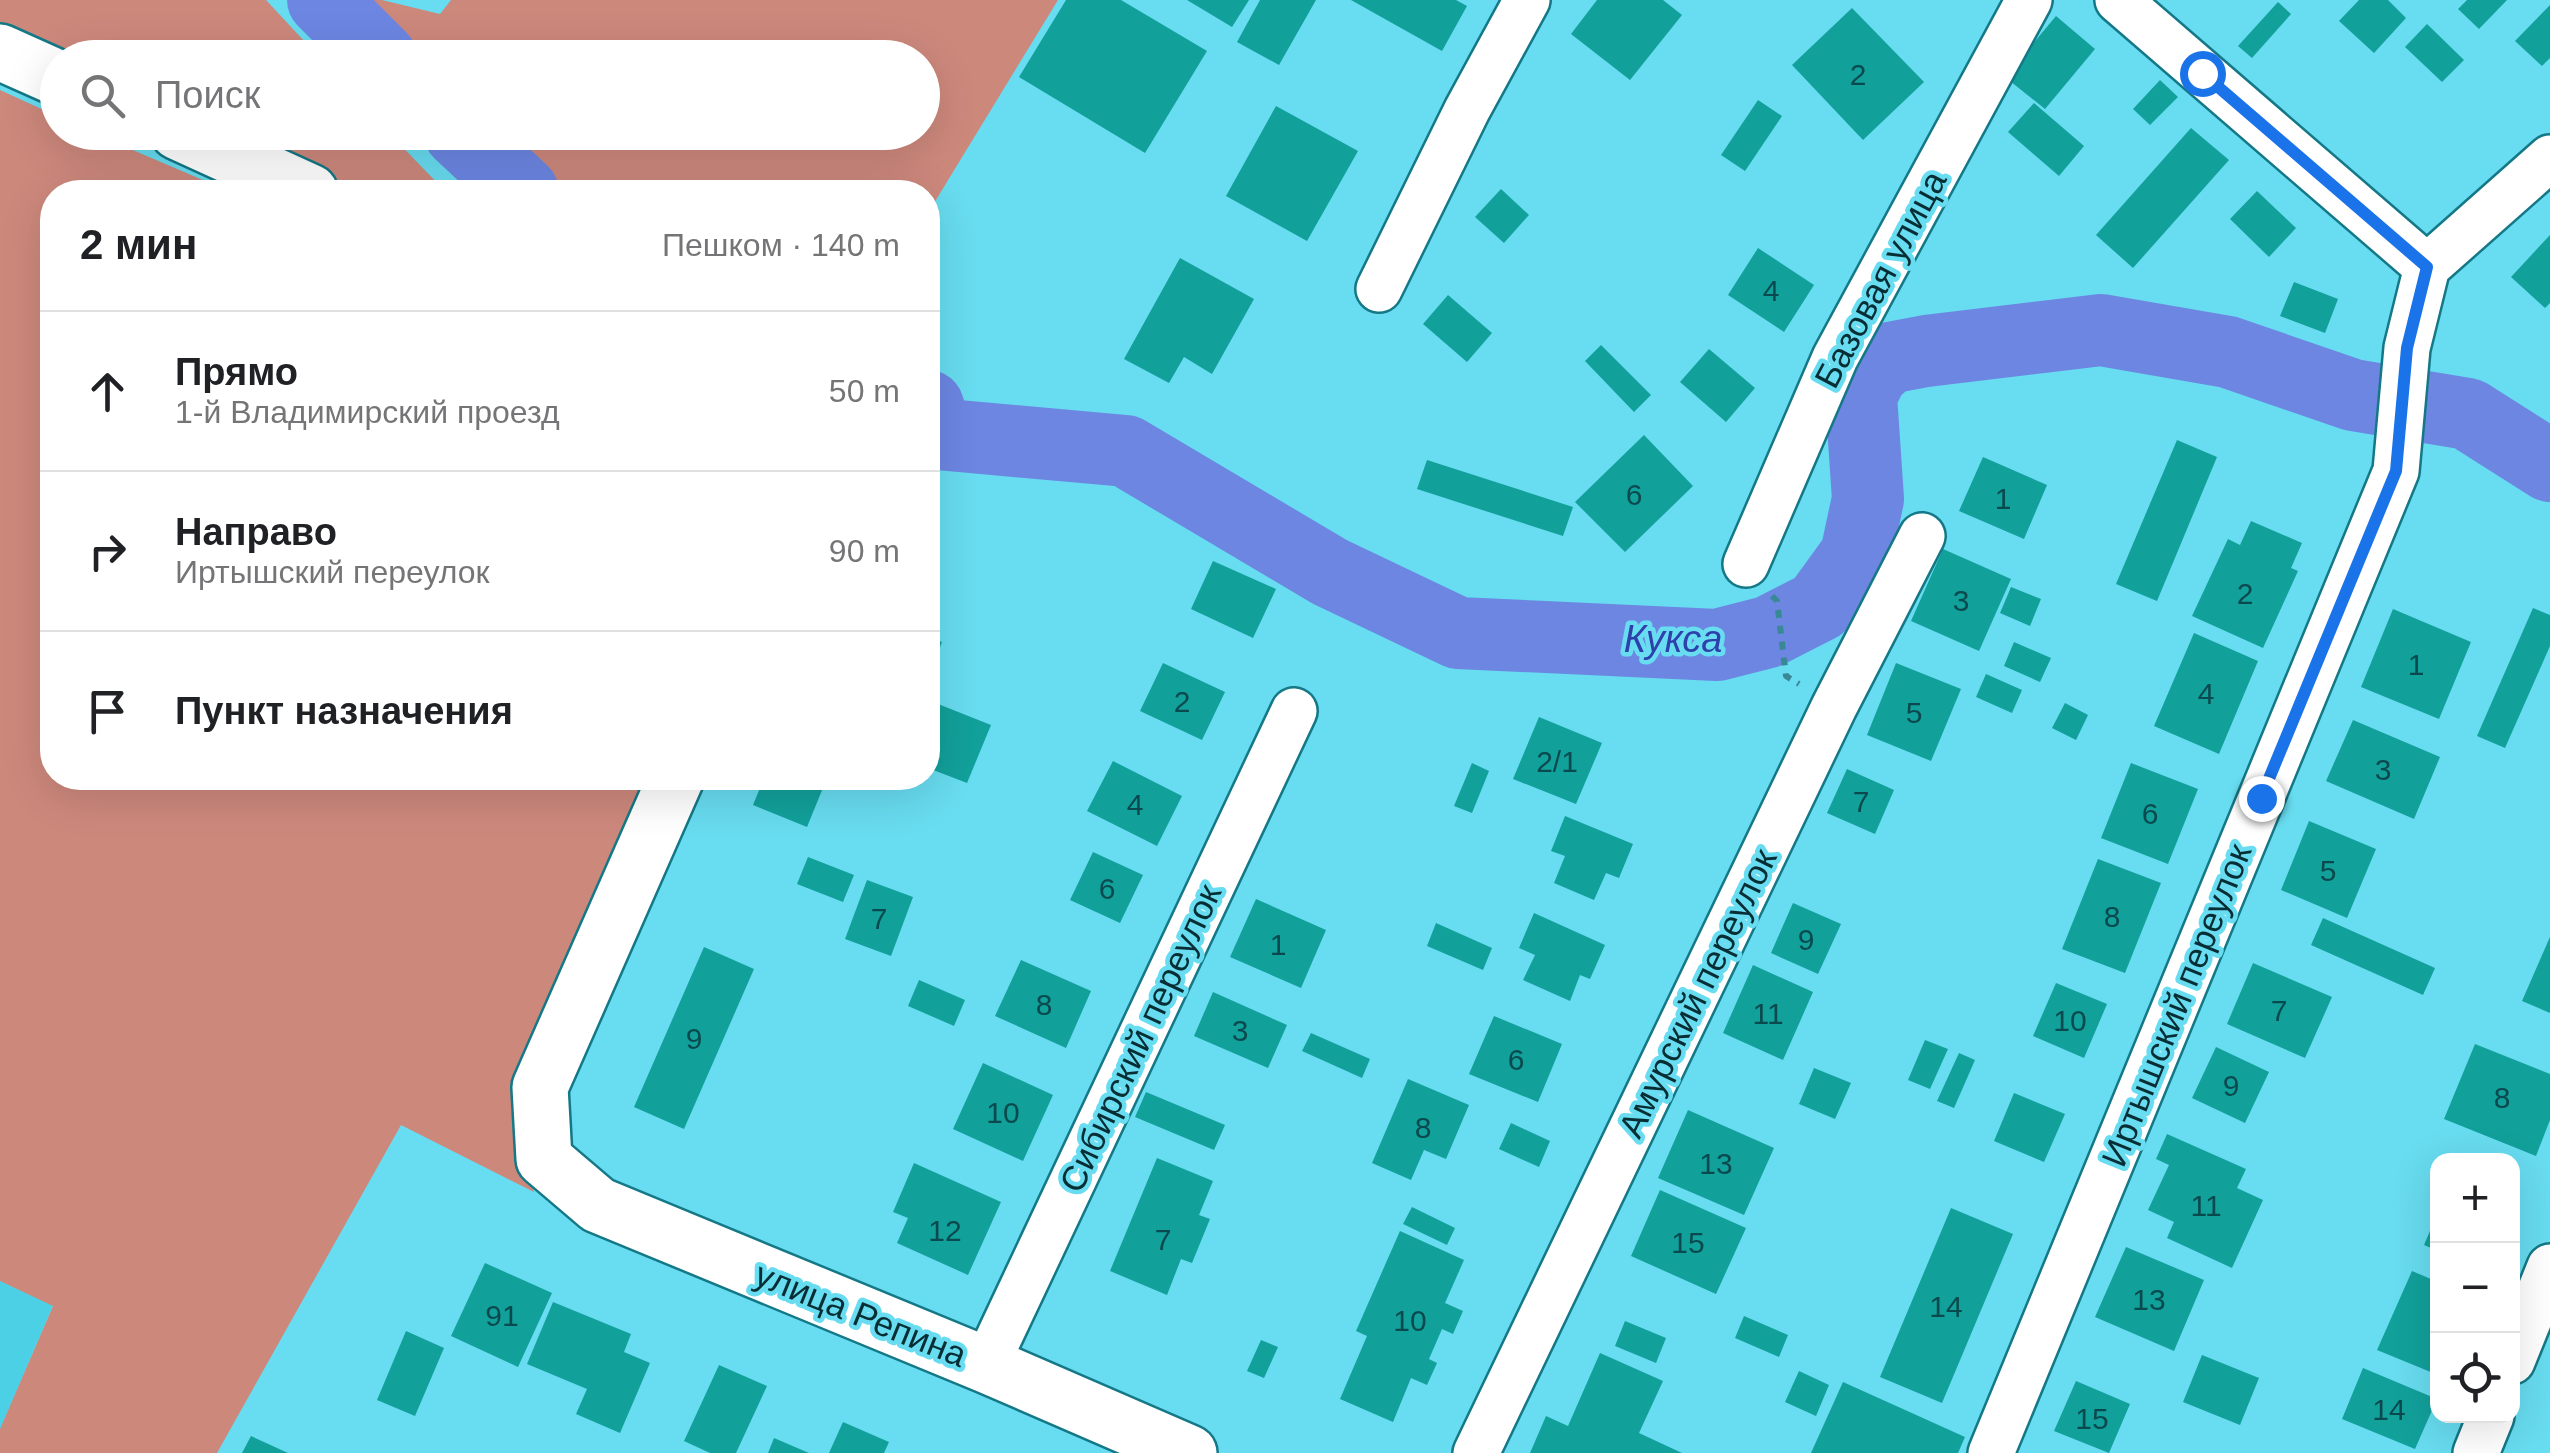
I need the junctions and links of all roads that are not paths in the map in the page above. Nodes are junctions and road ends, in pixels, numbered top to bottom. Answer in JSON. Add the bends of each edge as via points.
{"nodes":[{"id":1,"x":1527,"y":0,"type":"edge"},
{"id":2,"x":2028,"y":0,"type":"edge"},
{"id":3,"x":2118,"y":0,"type":"edge"},
{"id":4,"x":0,"y":52,"type":"edge"},
{"id":5,"x":40,"y":70,"type":"edge"},
{"id":6,"x":218,"y":150,"type":"edge"},
{"id":7,"x":2550,"y":158,"type":"edge"},
{"id":8,"x":284,"y":180,"type":"edge"},
{"id":9,"x":2427,"y":267,"type":"junction"},
{"id":10,"x":1379,"y":289,"type":"dead end"},
{"id":11,"x":1922,"y":536,"type":"dead end"},
{"id":12,"x":1746,"y":564,"type":"dead end"},
{"id":13,"x":1294,"y":711,"type":"dead end"},
{"id":14,"x":671,"y":790,"type":"edge"},
{"id":15,"x":2550,"y":1267,"type":"edge"},
{"id":16,"x":2520,"y":1341,"type":"edge"},
{"id":17,"x":986,"y":1366,"type":"junction"},
{"id":18,"x":2487,"y":1423,"type":"edge"},
{"id":19,"x":1189,"y":1453,"type":"edge"},
{"id":20,"x":1476,"y":1453,"type":"edge"},
{"id":21,"x":1991,"y":1453,"type":"edge"},
{"id":22,"x":2476,"y":1453,"type":"edge"}],
"edges":[{"from":1,"to":10,"type":"street"},
{"from":2,"to":12,"type":"street","name":"Базовая улица","via":[[1834,358]]},
{"from":3,"to":9,"type":"street"},
{"from":4,"to":5,"type":"street"},
{"from":6,"to":8,"type":"street"},
{"from":7,"to":9,"type":"street"},
{"from":9,"to":21,"type":"street","name":"Иртышский переулок","via":[[2407,348],[2396,471]]},
{"from":11,"to":20,"type":"street","name":"Амурский переулок"},
{"from":13,"to":17,"type":"street","name":"Сибирский переулок"},
{"from":14,"to":17,"type":"street","name":"улица Репина","via":[[540,1087],[544,1158],[598,1205]]},
{"from":15,"to":16,"type":"street"},
{"from":17,"to":19,"type":"street","name":"улица Репина"},
{"from":18,"to":22,"type":"street"}]}
